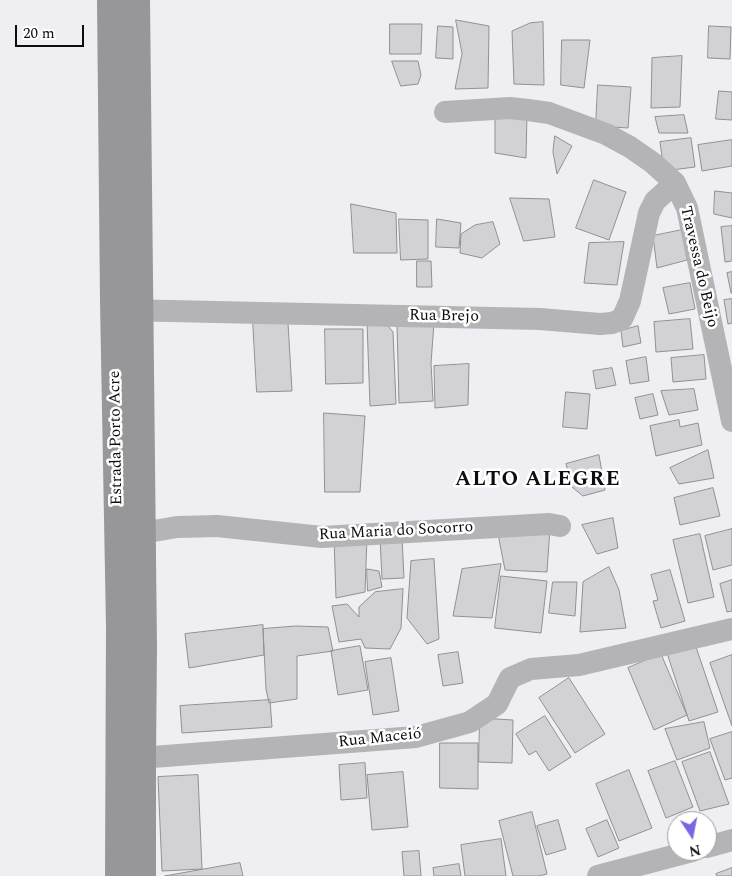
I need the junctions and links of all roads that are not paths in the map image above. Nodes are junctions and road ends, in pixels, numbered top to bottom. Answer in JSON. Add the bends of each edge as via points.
{"nodes":[{"id":1,"x":111,"y":0,"type":"edge"},
{"id":2,"x":136,"y":0,"type":"edge"},
{"id":3,"x":445,"y":112,"type":"dead end"},
{"id":4,"x":676,"y":183,"type":"junction"},
{"id":5,"x":127,"y":310,"type":"junction"},
{"id":6,"x":732,"y":421,"type":"edge"},
{"id":7,"x":560,"y":526,"type":"dead end"},
{"id":8,"x":142,"y":533,"type":"junction"},
{"id":9,"x":732,"y":629,"type":"edge"},
{"id":10,"x":131,"y":759,"type":"junction"},
{"id":11,"x":732,"y":840,"type":"edge"},
{"id":12,"x":717,"y":844,"type":"edge"},
{"id":13,"x":667,"y":858,"type":"edge"},
{"id":14,"x":119,"y":876,"type":"edge"},
{"id":15,"x":142,"y":876,"type":"edge"},
{"id":16,"x":598,"y":876,"type":"edge"}],
"edges":[{"from":1,"to":5,"type":"main road","name":"Estrada Porto Acre"},
{"from":2,"to":5,"type":"main road","name":"Estrada Porto Acre"},
{"from":3,"to":4,"type":"street","name":"Travessa do Beijo","via":[[510,108],[549,113],[606,134],[653,163]]},
{"from":4,"to":5,"type":"street","name":"Rua Brejo","via":[[655,200],[649,213],[630,301],[622,319],[612,323]]},
{"from":4,"to":6,"type":"street","name":"Travessa do Beijo","via":[[687,208]]},
{"from":5,"to":8,"type":"main road","name":"Estrada Porto Acre"},
{"from":5,"to":10,"type":"main road","name":"Estrada Porto Acre","via":[[120,627]]},
{"from":7,"to":8,"type":"street","name":"Rua Maria do Socorro","via":[[549,524],[322,537],[218,526],[177,527]]},
{"from":8,"to":10,"type":"main road","name":"Estrada Porto Acre","via":[[143,647]]},
{"from":9,"to":10,"type":"street","name":"Rua Maceió","via":[[580,665],[531,669],[510,678],[497,704],[470,722],[416,737]]},
{"from":10,"to":14,"type":"main road","name":"Estrada Porto Acre"},
{"from":10,"to":15,"type":"main road","name":"Estrada Porto Acre"},
{"from":11,"to":12,"type":"street"},
{"from":13,"to":16,"type":"street"}]}
